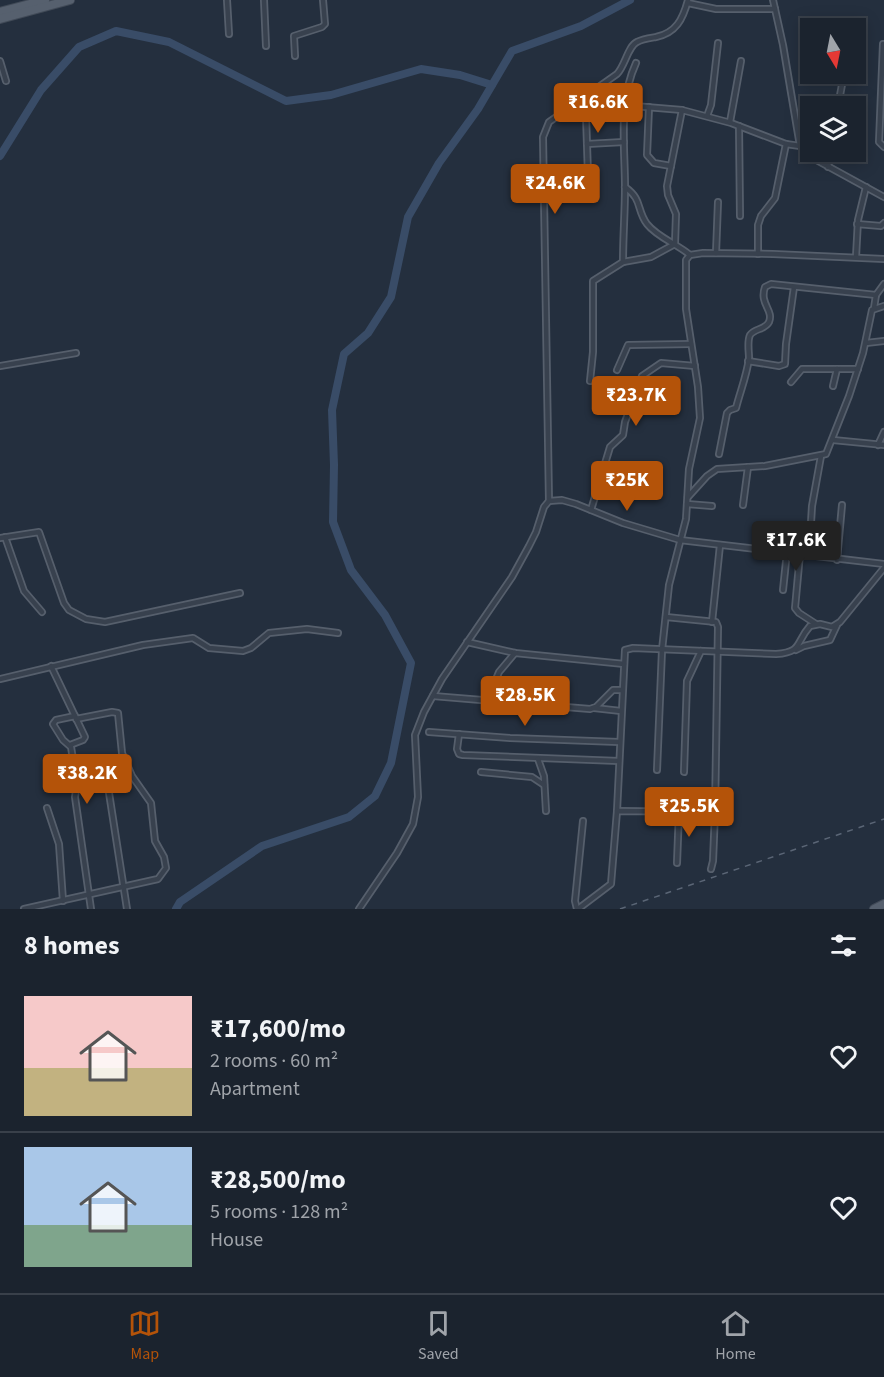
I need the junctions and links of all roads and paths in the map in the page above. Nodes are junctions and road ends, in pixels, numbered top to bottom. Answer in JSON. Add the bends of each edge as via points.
{"nodes":[{"id":1,"x":70,"y":0,"type":"edge"},
{"id":2,"x":227,"y":0,"type":"edge"},
{"id":3,"x":264,"y":0,"type":"edge"},
{"id":4,"x":322,"y":0,"type":"edge"},
{"id":5,"x":772,"y":0,"type":"edge"},
{"id":6,"x":40,"y":1,"type":"edge"},
{"id":7,"x":688,"y":2,"type":"edge"},
{"id":8,"x":19,"y":4,"type":"edge"},
{"id":9,"x":775,"y":9,"type":"junction"},
{"id":10,"x":0,"y":12,"type":"edge"},
{"id":11,"x":0,"y":19,"type":"edge"},
{"id":12,"x":229,"y":34,"type":"dead end"},
{"id":13,"x":718,"y":43,"type":"dead end"},
{"id":14,"x":883,"y":44,"type":"edge"},
{"id":15,"x":266,"y":46,"type":"dead end"},
{"id":16,"x":295,"y":56,"type":"dead end"},
{"id":17,"x":883,"y":57,"type":"edge"},
{"id":18,"x":0,"y":61,"type":"edge"},
{"id":19,"x":741,"y":61,"type":"dead end"},
{"id":20,"x":636,"y":63,"type":"dead end"},
{"id":21,"x":619,"y":72,"type":"junction"},
{"id":22,"x":6,"y":81,"type":"dead end"},
{"id":23,"x":627,"y":85,"type":"junction"},
{"id":24,"x":882,"y":87,"type":"edge"},
{"id":25,"x":583,"y":98,"type":"junction"},
{"id":26,"x":626,"y":98,"type":"junction"},
{"id":27,"x":649,"y":107,"type":"junction"},
{"id":28,"x":682,"y":110,"type":"junction"},
{"id":29,"x":707,"y":116,"type":"junction"},
{"id":30,"x":882,"y":119,"type":"edge"},
{"id":31,"x":730,"y":122,"type":"junction"},
{"id":32,"x":739,"y":126,"type":"junction"},
{"id":33,"x":624,"y":142,"type":"junction"},
{"id":34,"x":587,"y":144,"type":"junction"},
{"id":35,"x":786,"y":144,"type":"junction"},
{"id":36,"x":800,"y":146,"type":"joint"},
{"id":37,"x":884,"y":147,"type":"edge"},
{"id":38,"x":820,"y":162,"type":"edge"},
{"id":39,"x":829,"y":162,"type":"edge"},
{"id":40,"x":671,"y":166,"type":"junction"},
{"id":41,"x":828,"y":167,"type":"junction"},
{"id":42,"x":588,"y":175,"type":"dead end"},
{"id":43,"x":625,"y":187,"type":"junction"},
{"id":44,"x":866,"y":187,"type":"junction"},
{"id":45,"x":884,"y":197,"type":"edge"},
{"id":46,"x":718,"y":202,"type":"dead end"},
{"id":47,"x":740,"y":216,"type":"dead end"},
{"id":48,"x":884,"y":223,"type":"edge"},
{"id":49,"x":857,"y":224,"type":"junction"},
{"id":50,"x":675,"y":244,"type":"junction"},
{"id":51,"x":716,"y":253,"type":"junction"},
{"id":52,"x":758,"y":254,"type":"junction"},
{"id":53,"x":690,"y":255,"type":"junction"},
{"id":54,"x":856,"y":257,"type":"junction"},
{"id":55,"x":884,"y":259,"type":"edge"},
{"id":56,"x":623,"y":262,"type":"junction"},
{"id":57,"x":884,"y":284,"type":"edge"},
{"id":58,"x":794,"y":286,"type":"junction"},
{"id":59,"x":876,"y":295,"type":"junction"},
{"id":60,"x":884,"y":306,"type":"edge"},
{"id":61,"x":873,"y":309,"type":"junction"},
{"id":62,"x":884,"y":341,"type":"edge"},
{"id":63,"x":866,"y":343,"type":"junction"},
{"id":64,"x":691,"y":344,"type":"junction"},
{"id":65,"x":75,"y":353,"type":"dead end"},
{"id":66,"x":748,"y":360,"type":"junction"},
{"id":67,"x":0,"y":366,"type":"edge"},
{"id":68,"x":695,"y":366,"type":"junction"},
{"id":69,"x":837,"y":369,"type":"junction"},
{"id":70,"x":858,"y":369,"type":"junction"},
{"id":71,"x":616,"y":370,"type":"dead end"},
{"id":72,"x":590,"y":381,"type":"dead end"},
{"id":73,"x":791,"y":382,"type":"dead end"},
{"id":74,"x":833,"y":386,"type":"dead end"},
{"id":75,"x":884,"y":432,"type":"edge"},
{"id":76,"x":833,"y":440,"type":"junction"},
{"id":77,"x":881,"y":445,"type":"edge"},
{"id":78,"x":719,"y":454,"type":"dead end"},
{"id":79,"x":821,"y":456,"type":"junction"},
{"id":80,"x":748,"y":467,"type":"junction"},
{"id":81,"x":688,"y":497,"type":"junction"},
{"id":82,"x":549,"y":501,"type":"junction"},
{"id":83,"x":687,"y":504,"type":"junction"},
{"id":84,"x":743,"y":505,"type":"dead end"},
{"id":85,"x":842,"y":505,"type":"dead end"},
{"id":86,"x":712,"y":506,"type":"dead end"},
{"id":87,"x":591,"y":510,"type":"junction"},
{"id":88,"x":3,"y":538,"type":"edge"},
{"id":89,"x":680,"y":540,"type":"junction"},
{"id":90,"x":720,"y":545,"type":"junction"},
{"id":91,"x":787,"y":552,"type":"junction"},
{"id":92,"x":800,"y":554,"type":"junction"},
{"id":93,"x":809,"y":556,"type":"junction"},
{"id":94,"x":837,"y":560,"type":"junction"},
{"id":95,"x":884,"y":566,"type":"edge"},
{"id":96,"x":783,"y":590,"type":"dead end"},
{"id":97,"x":240,"y":593,"type":"dead end"},
{"id":98,"x":42,"y":612,"type":"dead end"},
{"id":99,"x":666,"y":617,"type":"junction"},
{"id":100,"x":712,"y":622,"type":"junction"},
{"id":101,"x":816,"y":624,"type":"junction"},
{"id":102,"x":837,"y":625,"type":"junction"},
{"id":103,"x":338,"y":633,"type":"dead end"},
{"id":104,"x":467,"y":642,"type":"junction"},
{"id":105,"x":662,"y":650,"type":"junction"},
{"id":106,"x":796,"y":650,"type":"junction"},
{"id":107,"x":701,"y":651,"type":"junction"},
{"id":108,"x":718,"y":651,"type":"junction"},
{"id":109,"x":516,"y":653,"type":"junction"},
{"id":110,"x":624,"y":664,"type":"junction"},
{"id":111,"x":51,"y":666,"type":"junction"},
{"id":112,"x":0,"y":679,"type":"edge"},
{"id":113,"x":622,"y":690,"type":"junction"},
{"id":114,"x":433,"y":696,"type":"junction"},
{"id":115,"x":487,"y":701,"type":"junction"},
{"id":116,"x":594,"y":708,"type":"junction"},
{"id":117,"x":621,"y":711,"type":"junction"},
{"id":118,"x":75,"y":717,"type":"junction"},
{"id":119,"x":429,"y":732,"type":"dead end"},
{"id":120,"x":459,"y":734,"type":"junction"},
{"id":121,"x":619,"y":742,"type":"junction"},
{"id":122,"x":70,"y":745,"type":"junction"},
{"id":123,"x":538,"y":759,"type":"junction"},
{"id":124,"x":619,"y":761,"type":"junction"},
{"id":125,"x":75,"y":770,"type":"junction"},
{"id":126,"x":657,"y":770,"type":"dead end"},
{"id":127,"x":481,"y":772,"type":"dead end"},
{"id":128,"x":684,"y":772,"type":"dead end"},
{"id":129,"x":544,"y":785,"type":"junction"},
{"id":130,"x":47,"y":807,"type":"dead end"},
{"id":131,"x":617,"y":810,"type":"junction"},
{"id":132,"x":546,"y":811,"type":"dead end"},
{"id":133,"x":680,"y":811,"type":"junction"},
{"id":134,"x":715,"y":812,"type":"junction"},
{"id":135,"x":583,"y":821,"type":"dead end"},
{"id":136,"x":677,"y":863,"type":"dead end"},
{"id":137,"x":711,"y":869,"type":"dead end"},
{"id":138,"x":124,"y":887,"type":"junction"},
{"id":139,"x":89,"y":896,"type":"junction"},
{"id":140,"x":63,"y":901,"type":"junction"},
{"id":141,"x":884,"y":904,"type":"edge"},
{"id":142,"x":24,"y":909,"type":"edge"},
{"id":143,"x":91,"y":909,"type":"edge"},
{"id":144,"x":127,"y":909,"type":"edge"},
{"id":145,"x":359,"y":909,"type":"edge"},
{"id":146,"x":577,"y":909,"type":"edge"},
{"id":147,"x":874,"y":909,"type":"edge"}],
"edges":[{"from":1,"to":11,"type":"main road"},
{"from":2,"to":12,"type":"street"},
{"from":3,"to":15,"type":"street"},
{"from":4,"to":16,"type":"street","via":[[325,24],[294,36]]},
{"from":5,"to":9,"type":"street"},
{"from":6,"to":8,"type":"main road"},
{"from":7,"to":9,"type":"street","via":[[716,9]]},
{"from":7,"to":21,"type":"street","via":[[681,22],[671,32],[636,42]]},
{"from":8,"to":10,"type":"main road"},
{"from":9,"to":36,"type":"street"},
{"from":13,"to":29,"type":"street"},
{"from":14,"to":17,"type":"street"},
{"from":17,"to":24,"type":"street"},
{"from":18,"to":22,"type":"street"},
{"from":19,"to":31,"type":"street"},
{"from":20,"to":23,"type":"street"},
{"from":21,"to":23,"type":"street"},
{"from":21,"to":25,"type":"street"},
{"from":23,"to":26,"type":"street"},
{"from":24,"to":30,"type":"street"},
{"from":25,"to":34,"type":"street"},
{"from":25,"to":82,"type":"street","via":[[549,122],[543,137]]},
{"from":26,"to":27,"type":"street","via":[[634,106]]},
{"from":26,"to":33,"type":"street"},
{"from":27,"to":28,"type":"street"},
{"from":27,"to":40,"type":"street","via":[[647,155],[654,163]]},
{"from":28,"to":29,"type":"street"},
{"from":28,"to":40,"type":"street"},
{"from":29,"to":31,"type":"street"},
{"from":30,"to":37,"type":"street","via":[[879,142]]},
{"from":31,"to":32,"type":"street"},
{"from":32,"to":35,"type":"street"},
{"from":32,"to":47,"type":"street"},
{"from":33,"to":34,"type":"street"},
{"from":33,"to":43,"type":"street"},
{"from":34,"to":42,"type":"street"},
{"from":35,"to":36,"type":"street"},
{"from":35,"to":52,"type":"street","via":[[776,198],[761,216]]},
{"from":38,"to":41,"type":"street"},
{"from":39,"to":41,"type":"street"},
{"from":40,"to":50,"type":"street","via":[[668,195],[676,214]]},
{"from":41,"to":44,"type":"street"},
{"from":43,"to":50,"type":"street","via":[[636,196],[646,223]]},
{"from":43,"to":56,"type":"street"},
{"from":44,"to":45,"type":"street"},
{"from":44,"to":49,"type":"street"},
{"from":46,"to":51,"type":"street"},
{"from":48,"to":49,"type":"street"},
{"from":49,"to":54,"type":"street"},
{"from":50,"to":53,"type":"street"},
{"from":50,"to":56,"type":"street","via":[[651,257]]},
{"from":51,"to":52,"type":"street"},
{"from":51,"to":53,"type":"street"},
{"from":52,"to":54,"type":"street"},
{"from":53,"to":64,"type":"street","via":[[685,265]]},
{"from":54,"to":55,"type":"street"},
{"from":56,"to":72,"type":"street","via":[[591,284]]},
{"from":57,"to":59,"type":"street"},
{"from":58,"to":59,"type":"street"},
{"from":58,"to":66,"type":"street","via":[[765,287],[763,300],[770,320],[751,334]]},
{"from":58,"to":66,"type":"street","via":[[785,364]]},
{"from":59,"to":61,"type":"street"},
{"from":60,"to":61,"type":"street"},
{"from":61,"to":63,"type":"street"},
{"from":62,"to":63,"type":"street"},
{"from":63,"to":70,"type":"street"},
{"from":64,"to":68,"type":"street"},
{"from":64,"to":71,"type":"street","via":[[628,345]]},
{"from":65,"to":67,"type":"street"},
{"from":66,"to":78,"type":"street","via":[[736,408],[727,413]]},
{"from":68,"to":81,"type":"street","via":[[700,418],[689,469]]},
{"from":68,"to":87,"type":"street","via":[[661,363],[642,376],[622,435],[610,447]]},
{"from":69,"to":70,"type":"street"},
{"from":69,"to":73,"type":"street","via":[[802,369]]},
{"from":69,"to":74,"type":"street"},
{"from":70,"to":76,"type":"street"},
{"from":75,"to":77,"type":"street"},
{"from":76,"to":77,"type":"street"},
{"from":76,"to":79,"type":"street","via":[[828,452]]},
{"from":79,"to":80,"type":"street"},
{"from":79,"to":93,"type":"street"},
{"from":80,"to":81,"type":"street","via":[[712,472]]},
{"from":80,"to":84,"type":"street"},
{"from":81,"to":83,"type":"street"},
{"from":82,"to":87,"type":"street","via":[[562,500]]},
{"from":82,"to":104,"type":"street","via":[[515,571]]},
{"from":83,"to":86,"type":"street"},
{"from":83,"to":89,"type":"street"},
{"from":85,"to":94,"type":"street"},
{"from":87,"to":89,"type":"street"},
{"from":88,"to":97,"type":"street","via":[[39,532],[64,603],[69,610],[97,622]]},
{"from":88,"to":98,"type":"street","via":[[24,591]]},
{"from":89,"to":90,"type":"street"},
{"from":89,"to":99,"type":"street"},
{"from":90,"to":91,"type":"street"},
{"from":90,"to":100,"type":"street"},
{"from":91,"to":92,"type":"street"},
{"from":91,"to":96,"type":"street"},
{"from":92,"to":93,"type":"street"},
{"from":92,"to":101,"type":"street","via":[[795,608]]},
{"from":93,"to":94,"type":"street"},
{"from":94,"to":95,"type":"street"},
{"from":95,"to":102,"type":"street"},
{"from":99,"to":100,"type":"street"},
{"from":99,"to":105,"type":"street"},
{"from":100,"to":108,"type":"street","via":[[718,627]]},
{"from":101,"to":102,"type":"street"},
{"from":101,"to":106,"type":"street","via":[[807,629]]},
{"from":102,"to":106,"type":"street","via":[[831,640]]},
{"from":103,"to":111,"type":"street","via":[[307,629],[269,633],[243,651],[210,648],[193,638]]},
{"from":104,"to":109,"type":"street"},
{"from":104,"to":114,"type":"street"},
{"from":105,"to":107,"type":"street"},
{"from":105,"to":110,"type":"street","via":[[628,648]]},
{"from":105,"to":126,"type":"street"},
{"from":106,"to":108,"type":"street","via":[[777,654]]},
{"from":107,"to":108,"type":"street"},
{"from":107,"to":128,"type":"street","via":[[687,681]]},
{"from":108,"to":134,"type":"street"},
{"from":109,"to":110,"type":"street"},
{"from":109,"to":115,"type":"street","via":[[499,672]]},
{"from":110,"to":113,"type":"street"},
{"from":111,"to":112,"type":"street"},
{"from":111,"to":118,"type":"street"},
{"from":113,"to":116,"type":"street","via":[[614,690]]},
{"from":113,"to":117,"type":"street"},
{"from":114,"to":115,"type":"street"},
{"from":114,"to":145,"type":"street","via":[[415,735],[418,796],[413,824]]},
{"from":115,"to":116,"type":"street"},
{"from":116,"to":117,"type":"street"},
{"from":117,"to":121,"type":"street"},
{"from":118,"to":122,"type":"street","via":[[85,739]]},
{"from":118,"to":122,"type":"street","via":[[53,724]]},
{"from":118,"to":138,"type":"street","via":[[118,713],[125,760],[151,803],[155,841],[166,868],[158,879]]},
{"from":119,"to":120,"type":"street"},
{"from":120,"to":121,"type":"street"},
{"from":120,"to":123,"type":"street","via":[[459,754]]},
{"from":121,"to":124,"type":"street"},
{"from":122,"to":125,"type":"street"},
{"from":123,"to":124,"type":"street"},
{"from":123,"to":129,"type":"street"},
{"from":124,"to":131,"type":"street"},
{"from":125,"to":138,"type":"street","via":[[105,767]]},
{"from":125,"to":139,"type":"street","via":[[75,798]]},
{"from":127,"to":129,"type":"street","via":[[532,777]]},
{"from":129,"to":132,"type":"street"},
{"from":130,"to":140,"type":"street","via":[[58,844]]},
{"from":131,"to":133,"type":"street"},
{"from":131,"to":146,"type":"street","via":[[611,884]]},
{"from":133,"to":134,"type":"street"},
{"from":133,"to":136,"type":"street"},
{"from":134,"to":137,"type":"street"},
{"from":135,"to":146,"type":"street","via":[[574,901]]},
{"from":138,"to":139,"type":"street"},
{"from":138,"to":144,"type":"street"},
{"from":139,"to":140,"type":"street"},
{"from":139,"to":143,"type":"street"},
{"from":140,"to":142,"type":"street"},
{"from":141,"to":147,"type":"main road"}]}
